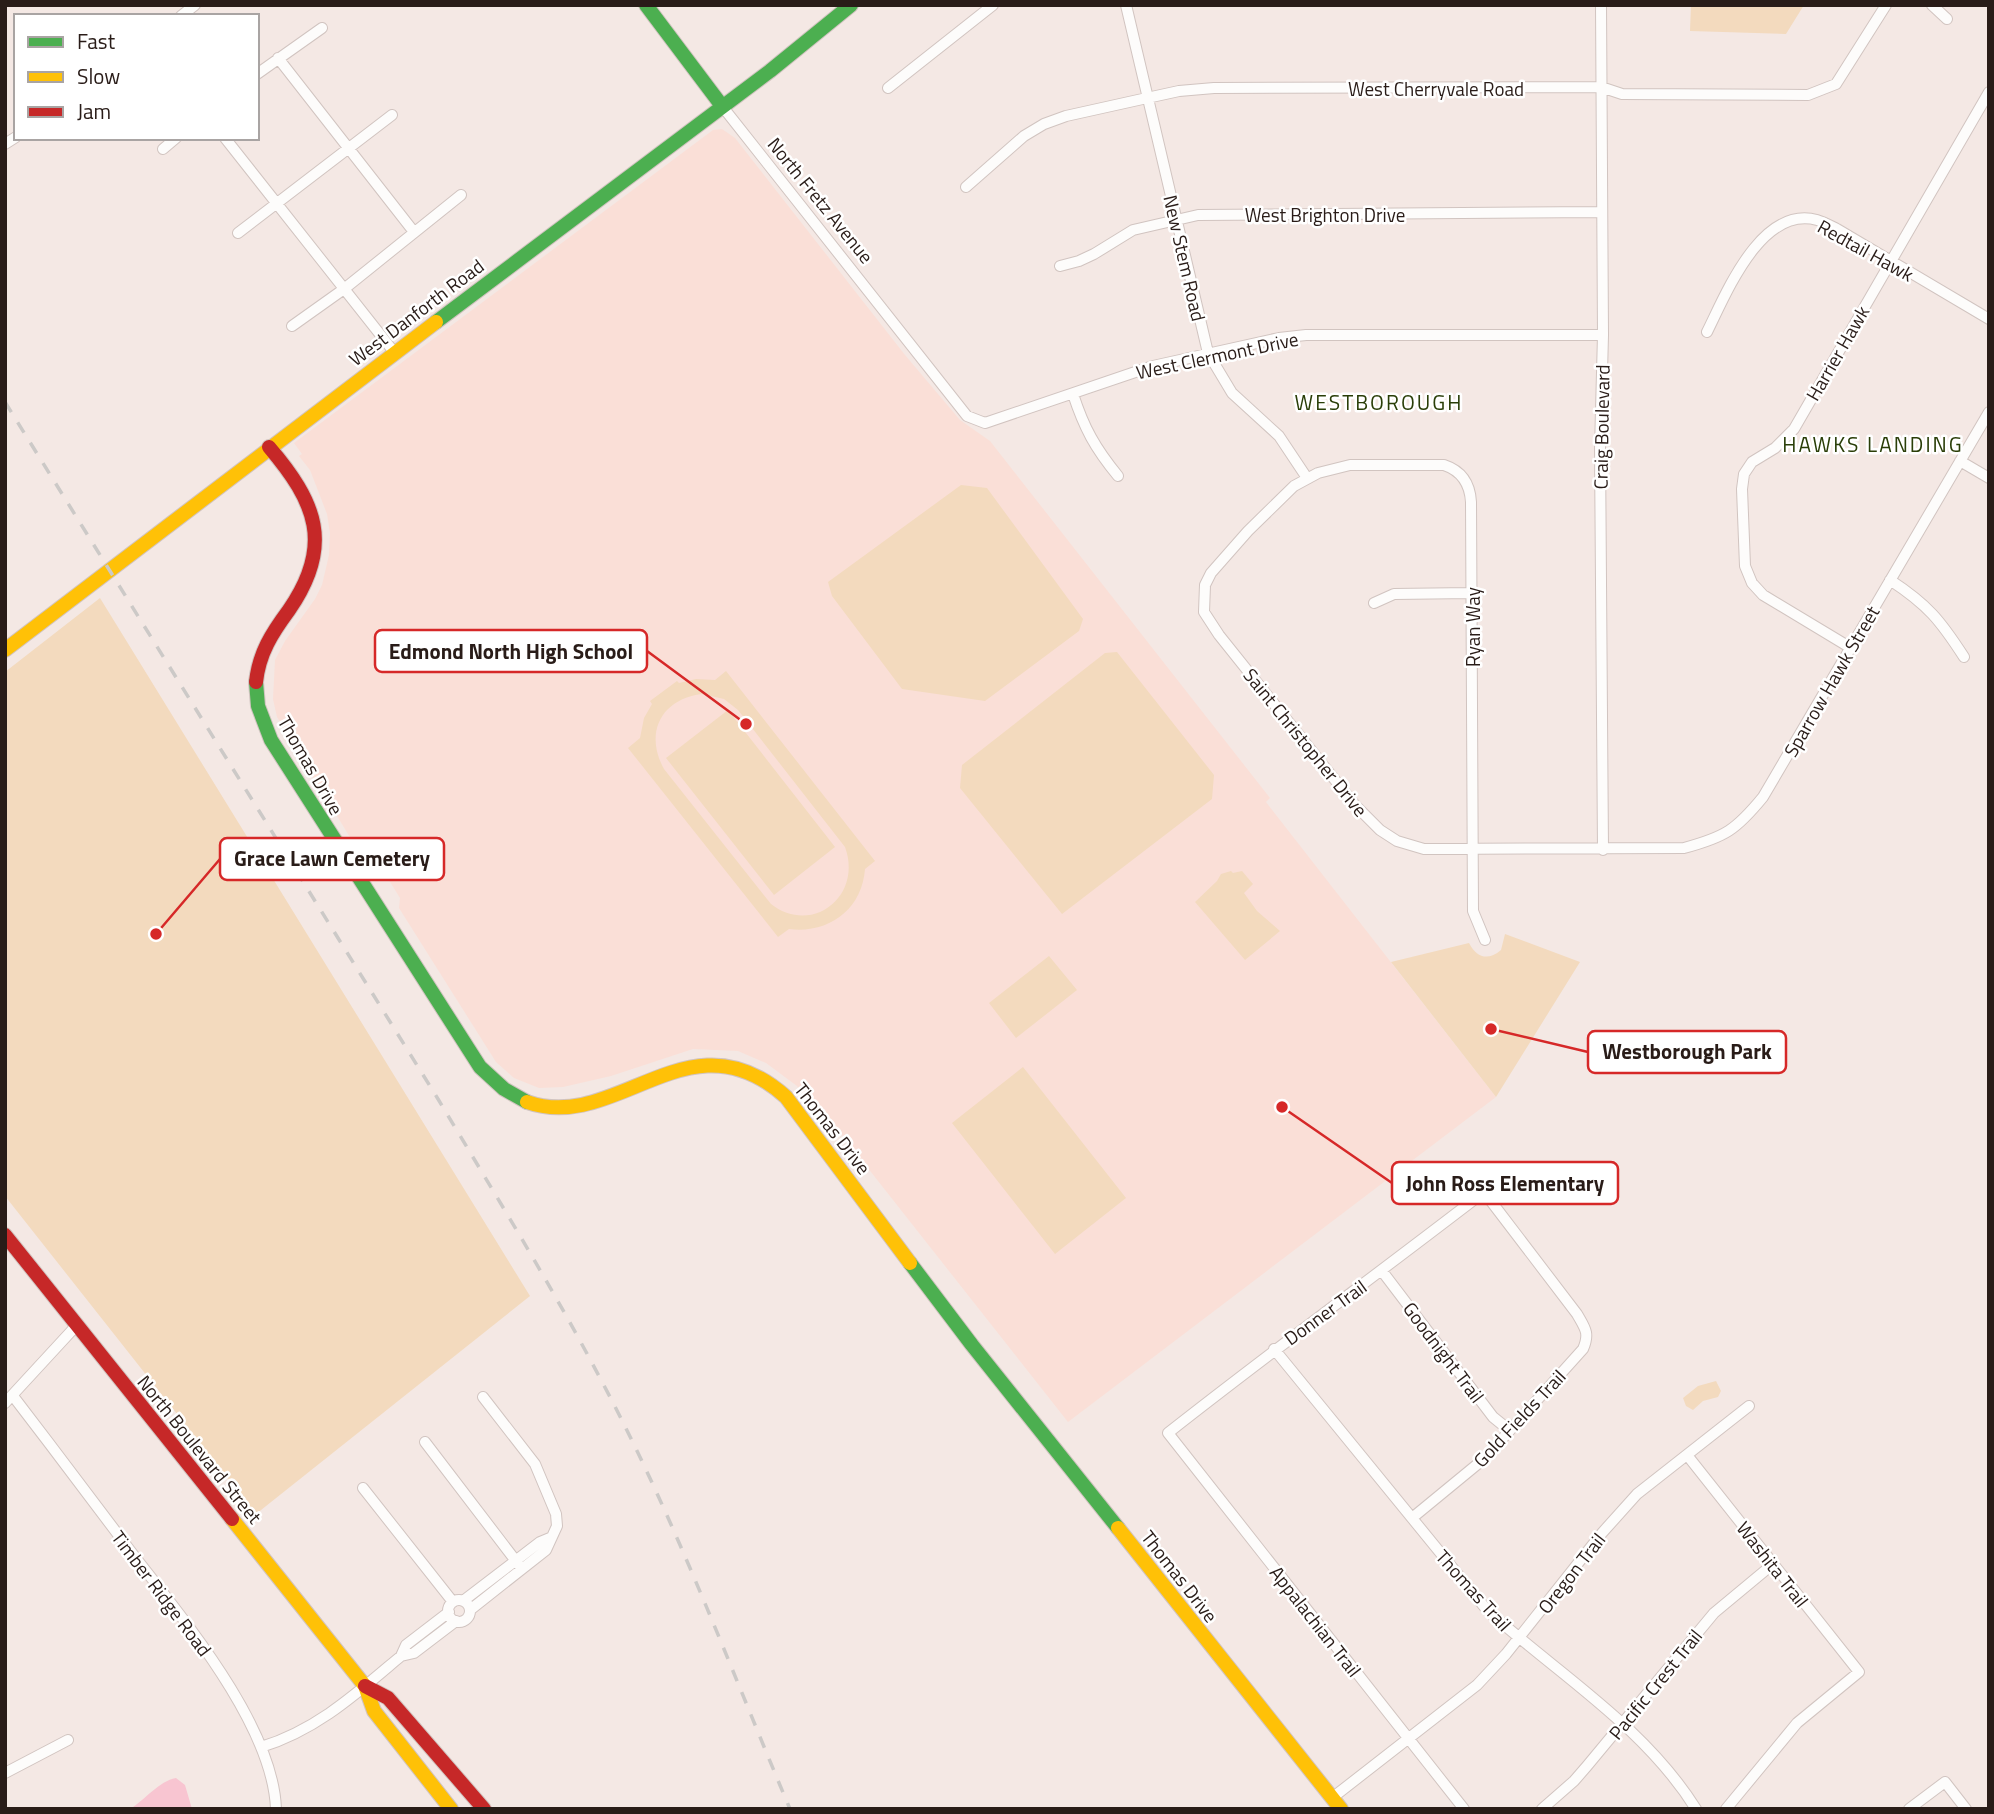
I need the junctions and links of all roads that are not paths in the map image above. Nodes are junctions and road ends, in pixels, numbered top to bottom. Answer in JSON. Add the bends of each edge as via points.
{"nodes":[{"id":1,"x":646,"y":5,"type":"edge"},
{"id":2,"x":851,"y":5,"type":"edge"},
{"id":3,"x":993,"y":5,"type":"edge"},
{"id":4,"x":1126,"y":5,"type":"edge"},
{"id":5,"x":1601,"y":5,"type":"edge"},
{"id":6,"x":1886,"y":5,"type":"edge"},
{"id":7,"x":1932,"y":5,"type":"edge"},
{"id":8,"x":1947,"y":19,"type":"dead end"},
{"id":9,"x":322,"y":28,"type":"dead end"},
{"id":10,"x":278,"y":58,"type":"junction"},
{"id":11,"x":259,"y":72,"type":"edge"},
{"id":12,"x":1601,"y":87,"type":"junction"},
{"id":13,"x":888,"y":88,"type":"dead end"},
{"id":14,"x":1989,"y":92,"type":"edge"},
{"id":15,"x":1147,"y":97,"type":"junction"},
{"id":16,"x":722,"y":106,"type":"junction"},
{"id":17,"x":392,"y":115,"type":"dead end"},
{"id":18,"x":174,"y":140,"type":"edge"},
{"id":19,"x":227,"y":140,"type":"edge"},
{"id":20,"x":348,"y":148,"type":"junction"},
{"id":21,"x":163,"y":149,"type":"dead end"},
{"id":22,"x":966,"y":187,"type":"dead end"},
{"id":23,"x":461,"y":195,"type":"dead end"},
{"id":24,"x":275,"y":203,"type":"junction"},
{"id":25,"x":1601,"y":212,"type":"junction"},
{"id":26,"x":1176,"y":220,"type":"junction"},
{"id":27,"x":414,"y":232,"type":"junction"},
{"id":28,"x":238,"y":233,"type":"dead end"},
{"id":29,"x":1891,"y":262,"type":"junction"},
{"id":30,"x":1060,"y":266,"type":"dead end"},
{"id":31,"x":344,"y":289,"type":"junction"},
{"id":32,"x":1989,"y":319,"type":"edge"},
{"id":33,"x":292,"y":326,"type":"dead end"},
{"id":34,"x":1707,"y":332,"type":"dead end"},
{"id":35,"x":1603,"y":335,"type":"junction"},
{"id":36,"x":394,"y":352,"type":"junction"},
{"id":37,"x":1208,"y":353,"type":"junction"},
{"id":38,"x":1073,"y":394,"type":"junction"},
{"id":39,"x":1989,"y":411,"type":"edge"},
{"id":40,"x":967,"y":416,"type":"joint"},
{"id":41,"x":269,"y":447,"type":"junction"},
{"id":42,"x":1960,"y":461,"type":"junction"},
{"id":43,"x":1118,"y":475,"type":"dead end"},
{"id":44,"x":1307,"y":478,"type":"junction"},
{"id":45,"x":1989,"y":478,"type":"edge"},
{"id":46,"x":1891,"y":580,"type":"junction"},
{"id":47,"x":1471,"y":593,"type":"junction"},
{"id":48,"x":1374,"y":603,"type":"dead end"},
{"id":49,"x":1851,"y":648,"type":"junction"},
{"id":50,"x":5,"y":650,"type":"edge"},
{"id":51,"x":1964,"y":657,"type":"dead end"},
{"id":52,"x":1472,"y":850,"type":"junction"},
{"id":53,"x":1603,"y":850,"type":"junction"},
{"id":54,"x":1485,"y":940,"type":"dead end"},
{"id":55,"x":5,"y":1236,"type":"edge"},
{"id":56,"x":1382,"y":1271,"type":"junction"},
{"id":57,"x":76,"y":1326,"type":"junction"},
{"id":58,"x":1587,"y":1339,"type":"joint"},
{"id":59,"x":1275,"y":1349,"type":"junction"},
{"id":60,"x":483,"y":1397,"type":"dead end"},
{"id":61,"x":9,"y":1399,"type":"edge"},
{"id":62,"x":1749,"y":1406,"type":"dead end"},
{"id":63,"x":1509,"y":1430,"type":"junction"},
{"id":64,"x":1168,"y":1433,"type":"joint"},
{"id":65,"x":425,"y":1442,"type":"dead end"},
{"id":66,"x":1687,"y":1455,"type":"junction"},
{"id":67,"x":363,"y":1488,"type":"dead end"},
{"id":68,"x":1412,"y":1518,"type":"junction"},
{"id":69,"x":519,"y":1564,"type":"junction"},
{"id":70,"x":1773,"y":1564,"type":"junction"},
{"id":71,"x":458,"y":1609,"type":"junction"},
{"id":72,"x":1519,"y":1639,"type":"junction"},
{"id":73,"x":365,"y":1686,"type":"junction"},
{"id":74,"x":1625,"y":1723,"type":"junction"},
{"id":75,"x":1409,"y":1738,"type":"junction"},
{"id":76,"x":68,"y":1740,"type":"dead end"},
{"id":77,"x":261,"y":1747,"type":"junction"},
{"id":78,"x":5,"y":1773,"type":"edge"},
{"id":79,"x":1336,"y":1803,"type":"edge"},
{"id":80,"x":276,"y":1809,"type":"edge"},
{"id":81,"x":452,"y":1809,"type":"edge"},
{"id":82,"x":484,"y":1809,"type":"edge"},
{"id":83,"x":1464,"y":1809,"type":"edge"},
{"id":84,"x":1542,"y":1809,"type":"edge"},
{"id":85,"x":1696,"y":1809,"type":"edge"},
{"id":86,"x":1726,"y":1809,"type":"edge"},
{"id":87,"x":1909,"y":1809,"type":"edge"},
{"id":88,"x":1966,"y":1809,"type":"edge"}],
"edges":[{"from":1,"to":16,"type":"street","name":"North Fretz Avenue"},
{"from":2,"to":16,"type":"street","name":"West Danforth Road"},
{"from":3,"to":13,"type":"street"},
{"from":4,"to":15,"type":"street","name":"New Stem Road"},
{"from":5,"to":12,"type":"street","name":"Craig Boulevard"},
{"from":6,"to":12,"type":"street","name":"West Cherryvale Road","via":[[1845,73],[1824,91],[1808,95],[1622,94]]},
{"from":7,"to":8,"type":"street"},
{"from":9,"to":10,"type":"street"},
{"from":10,"to":11,"type":"street"},
{"from":10,"to":20,"type":"street"},
{"from":12,"to":15,"type":"street","name":"West Cherryvale Road","via":[[1214,88]]},
{"from":12,"to":25,"type":"street","name":"Craig Boulevard"},
{"from":14,"to":29,"type":"street","name":"Harrier Hawk"},
{"from":15,"to":22,"type":"street","name":"West Cherryvale Road","via":[[1044,124]]},
{"from":15,"to":26,"type":"street","name":"New Stem Road"},
{"from":16,"to":36,"type":"street","name":"West Danforth Road"},
{"from":16,"to":40,"type":"street","name":"North Fretz Avenue"},
{"from":17,"to":20,"type":"street"},
{"from":18,"to":21,"type":"street"},
{"from":19,"to":24,"type":"street"},
{"from":20,"to":24,"type":"street"},
{"from":20,"to":27,"type":"street"},
{"from":23,"to":27,"type":"street"},
{"from":24,"to":28,"type":"street"},
{"from":24,"to":31,"type":"street"},
{"from":25,"to":26,"type":"street","name":"West Brighton Drive","via":[[1198,215]]},
{"from":25,"to":35,"type":"street","name":"Craig Boulevard"},
{"from":26,"to":30,"type":"street","name":"West Brighton Drive","via":[[1133,230],[1094,254]]},
{"from":26,"to":37,"type":"street","name":"New Stem Road"},
{"from":27,"to":31,"type":"street"},
{"from":29,"to":32,"type":"street","name":"Redtail Hawk"},
{"from":29,"to":34,"type":"street","name":"Redtail Hawk","via":[[1816,220],[1782,225],[1749,253]]},
{"from":29,"to":49,"type":"street","name":"Harrier Hawk","via":[[1794,429],[1752,462],[1742,489],[1745,566],[1752,583],[1771,601]]},
{"from":31,"to":33,"type":"street"},
{"from":31,"to":36,"type":"street"},
{"from":35,"to":37,"type":"street","name":"West Clermont Drive","via":[[1306,335]]},
{"from":35,"to":53,"type":"street","name":"Craig Boulevard"},
{"from":36,"to":41,"type":"street","name":"West Danforth Road"},
{"from":37,"to":38,"type":"street","name":"West Clermont Drive","via":[[1153,366]]},
{"from":37,"to":44,"type":"street","name":"New Stem Road","via":[[1232,394],[1279,436]]},
{"from":38,"to":40,"type":"street","name":"West Clermont Drive","via":[[985,423]]},
{"from":38,"to":43,"type":"street","via":[[1084,427]]},
{"from":39,"to":42,"type":"street","name":"Sparrow Hawk Street"},
{"from":41,"to":50,"type":"street","name":"West Danforth Road"},
{"from":41,"to":79,"type":"street","name":"Thomas Drive","via":[[299,484],[314,526],[315,548],[306,583],[264,644],[256,686],[259,710],[271,740],[480,1068],[496,1084],[531,1104],[551,1107],[589,1104],[681,1068],[713,1065],[742,1069],[765,1079],[786,1097],[972,1345]]},
{"from":42,"to":45,"type":"street"},
{"from":42,"to":46,"type":"street","name":"Sparrow Hawk Street"},
{"from":44,"to":47,"type":"street","name":"Ryan Way","via":[[1350,465],[1452,468],[1471,492]]},
{"from":44,"to":52,"type":"street","name":"Saint Christopher Drive","via":[[1282,495],[1211,573],[1205,585],[1204,612],[1355,805],[1380,830],[1424,849]]},
{"from":46,"to":49,"type":"street","name":"Sparrow Hawk Street"},
{"from":46,"to":51,"type":"street","via":[[1935,615]]},
{"from":47,"to":48,"type":"street","via":[[1394,594]]},
{"from":47,"to":52,"type":"street","name":"Ryan Way"},
{"from":49,"to":53,"type":"street","name":"Sparrow Hawk Street","via":[[1763,797],[1730,832],[1684,848]]},
{"from":52,"to":53,"type":"street","name":"Saint Christopher Drive"},
{"from":52,"to":54,"type":"street","name":"Ryan Way","via":[[1473,911]]},
{"from":55,"to":57,"type":"street","name":"North Boulevard Street"},
{"from":56,"to":58,"type":"street","name":"Donner Trail","via":[[1484,1192],[1577,1314]]},
{"from":56,"to":59,"type":"street","name":"Donner Trail"},
{"from":56,"to":63,"type":"street","name":"Goodnight Trail","via":[[1493,1417]]},
{"from":57,"to":61,"type":"street"},
{"from":57,"to":73,"type":"street","name":"North Boulevard Street"},
{"from":58,"to":63,"type":"street","name":"Gold Fields Trail"},
{"from":59,"to":64,"type":"street","name":"Donner Trail"},
{"from":59,"to":68,"type":"street","name":"Thomas Trail"},
{"from":60,"to":69,"type":"street","via":[[535,1464],[556,1514],[552,1537],[540,1542]]},
{"from":61,"to":77,"type":"street","name":"Timber Ridge Road","via":[[206,1650]]},
{"from":62,"to":66,"type":"street","name":"Oregon Trail"},
{"from":63,"to":68,"type":"street","name":"Gold Fields Trail","via":[[1485,1458]]},
{"from":64,"to":75,"type":"street","name":"Appalachian Trail"},
{"from":65,"to":69,"type":"street"},
{"from":66,"to":70,"type":"street","name":"Washita Trail"},
{"from":66,"to":72,"type":"street","name":"Oregon Trail","via":[[1637,1494]]},
{"from":67,"to":71,"type":"street"},
{"from":68,"to":72,"type":"street","name":"Thomas Trail","via":[[1465,1586]]},
{"from":69,"to":71,"type":"street"},
{"from":70,"to":74,"type":"street","name":"Pacific Crest Trail","via":[[1714,1613]]},
{"from":70,"to":86,"type":"street","name":"Washita Trail","via":[[1858,1672],[1797,1723]]},
{"from":71,"to":73,"type":"street","via":[[414,1653],[401,1656]]},
{"from":72,"to":74,"type":"street","name":"Thomas Trail"},
{"from":72,"to":75,"type":"street","name":"Oregon Trail","via":[[1477,1685]]},
{"from":73,"to":77,"type":"street","via":[[298,1734]]},
{"from":73,"to":81,"type":"street","name":"North Boulevard Street","via":[[374,1711]]},
{"from":73,"to":82,"type":"street","name":"North Boulevard Street","via":[[388,1698]]},
{"from":74,"to":84,"type":"street","name":"Pacific Crest Trail","via":[[1574,1781]]},
{"from":74,"to":85,"type":"street","name":"Thomas Trail"},
{"from":75,"to":79,"type":"street","name":"Oregon Trail"},
{"from":75,"to":83,"type":"street","name":"Appalachian Trail"},
{"from":76,"to":78,"type":"street"},
{"from":77,"to":80,"type":"street","name":"Timber Ridge Road","via":[[276,1793]]},
{"from":87,"to":88,"type":"street","via":[[1945,1782]]}]}
